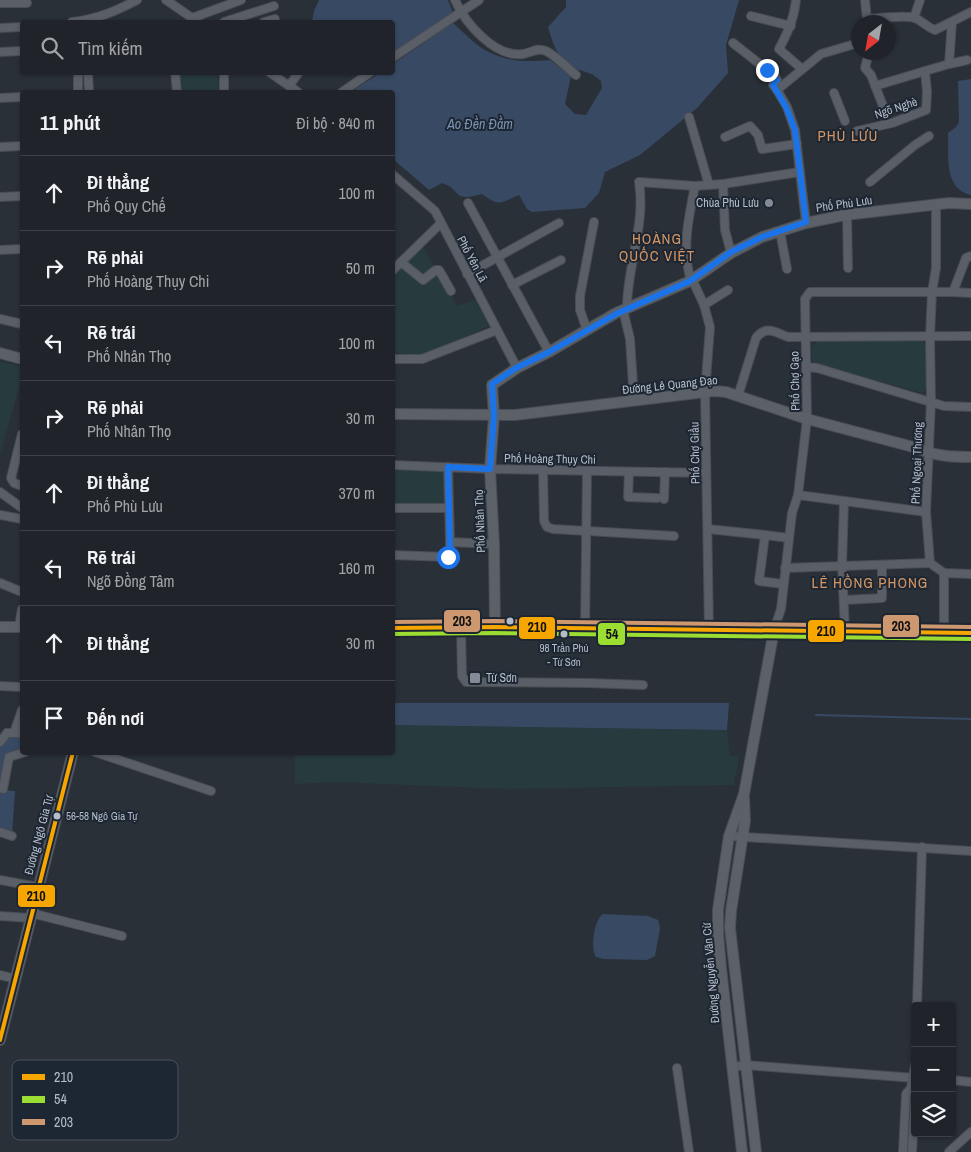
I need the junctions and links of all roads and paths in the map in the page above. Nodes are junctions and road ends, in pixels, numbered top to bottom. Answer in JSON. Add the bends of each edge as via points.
{"nodes":[{"id":1,"x":137,"y":0,"type":"edge"},
{"id":2,"x":241,"y":0,"type":"edge"},
{"id":3,"x":455,"y":0,"type":"edge"},
{"id":4,"x":478,"y":0,"type":"edge"},
{"id":5,"x":796,"y":0,"type":"edge"},
{"id":6,"x":865,"y":0,"type":"edge"},
{"id":7,"x":920,"y":0,"type":"edge"},
{"id":8,"x":170,"y":1,"type":"edge"},
{"id":9,"x":0,"y":3,"type":"edge"},
{"id":10,"x":27,"y":3,"type":"dead end"},
{"id":11,"x":274,"y":6,"type":"dead end"},
{"id":12,"x":460,"y":12,"type":"junction"},
{"id":13,"x":971,"y":12,"type":"edge"},
{"id":14,"x":866,"y":15,"type":"edge"},
{"id":15,"x":751,"y":16,"type":"dead end"},
{"id":16,"x":896,"y":17,"type":"edge"},
{"id":17,"x":914,"y":18,"type":"junction"},
{"id":18,"x":276,"y":19,"type":"dead end"},
{"id":19,"x":87,"y":20,"type":"edge"},
{"id":20,"x":195,"y":20,"type":"edge"},
{"id":21,"x":230,"y":20,"type":"edge"},
{"id":22,"x":272,"y":20,"type":"edge"},
{"id":23,"x":952,"y":22,"type":"junction"},
{"id":24,"x":791,"y":26,"type":"junction"},
{"id":25,"x":20,"y":27,"type":"edge"},
{"id":26,"x":0,"y":28,"type":"edge"},
{"id":27,"x":733,"y":43,"type":"dead end"},
{"id":28,"x":851,"y":44,"type":"edge"},
{"id":29,"x":20,"y":51,"type":"edge"},
{"id":30,"x":0,"y":52,"type":"edge"},
{"id":31,"x":395,"y":56,"type":"edge"},
{"id":32,"x":866,"y":60,"type":"edge"},
{"id":33,"x":967,"y":60,"type":"dead end"},
{"id":34,"x":949,"y":64,"type":"junction"},
{"id":35,"x":802,"y":70,"type":"junction"},
{"id":36,"x":925,"y":71,"type":"junction"},
{"id":37,"x":78,"y":75,"type":"edge"},
{"id":38,"x":88,"y":75,"type":"edge"},
{"id":39,"x":175,"y":75,"type":"edge"},
{"id":40,"x":224,"y":75,"type":"edge"},
{"id":41,"x":273,"y":75,"type":"edge"},
{"id":42,"x":297,"y":75,"type":"edge"},
{"id":43,"x":367,"y":75,"type":"edge"},
{"id":44,"x":576,"y":75,"type":"dead end"},
{"id":45,"x":289,"y":86,"type":"junction"},
{"id":46,"x":875,"y":86,"type":"junction"},
{"id":47,"x":78,"y":90,"type":"edge"},
{"id":48,"x":89,"y":90,"type":"edge"},
{"id":49,"x":177,"y":90,"type":"edge"},
{"id":50,"x":224,"y":90,"type":"edge"},
{"id":51,"x":295,"y":90,"type":"edge"},
{"id":52,"x":345,"y":90,"type":"edge"},
{"id":53,"x":777,"y":90,"type":"junction"},
{"id":54,"x":834,"y":93,"type":"dead end"},
{"id":55,"x":20,"y":97,"type":"edge"},
{"id":56,"x":0,"y":98,"type":"edge"},
{"id":57,"x":883,"y":106,"type":"dead end"},
{"id":58,"x":689,"y":117,"type":"dead end"},
{"id":59,"x":845,"y":121,"type":"dead end"},
{"id":60,"x":857,"y":131,"type":"dead end"},
{"id":61,"x":929,"y":136,"type":"dead end"},
{"id":62,"x":725,"y":137,"type":"dead end"},
{"id":63,"x":797,"y":144,"type":"junction"},
{"id":64,"x":20,"y":146,"type":"edge"},
{"id":65,"x":0,"y":147,"type":"edge"},
{"id":66,"x":800,"y":172,"type":"junction"},
{"id":67,"x":395,"y":177,"type":"edge"},
{"id":68,"x":870,"y":182,"type":"dead end"},
{"id":69,"x":723,"y":184,"type":"junction"},
{"id":70,"x":709,"y":185,"type":"junction"},
{"id":71,"x":694,"y":186,"type":"junction"},
{"id":72,"x":20,"y":196,"type":"edge"},
{"id":73,"x":0,"y":197,"type":"edge"},
{"id":74,"x":468,"y":203,"type":"dead end"},
{"id":75,"x":936,"y":204,"type":"junction"},
{"id":76,"x":971,"y":204,"type":"edge"},
{"id":77,"x":847,"y":214,"type":"junction"},
{"id":78,"x":594,"y":222,"type":"dead end"},
{"id":79,"x":806,"y":222,"type":"junction"},
{"id":80,"x":559,"y":223,"type":"dead end"},
{"id":81,"x":440,"y":224,"type":"junction"},
{"id":82,"x":780,"y":230,"type":"junction"},
{"id":83,"x":20,"y":249,"type":"edge"},
{"id":84,"x":0,"y":250,"type":"edge"},
{"id":85,"x":731,"y":252,"type":"junction"},
{"id":86,"x":971,"y":256,"type":"edge"},
{"id":87,"x":498,"y":257,"type":"junction"},
{"id":88,"x":560,"y":260,"type":"dead end"},
{"id":89,"x":401,"y":262,"type":"junction"},
{"id":90,"x":395,"y":268,"type":"edge"},
{"id":91,"x":848,"y":268,"type":"dead end"},
{"id":92,"x":787,"y":269,"type":"dead end"},
{"id":93,"x":467,"y":274,"type":"junction"},
{"id":94,"x":692,"y":280,"type":"junction"},
{"id":95,"x":512,"y":285,"type":"junction"},
{"id":96,"x":728,"y":290,"type":"dead end"},
{"id":97,"x":451,"y":291,"type":"dead end"},
{"id":98,"x":932,"y":292,"type":"junction"},
{"id":99,"x":953,"y":292,"type":"junction"},
{"id":100,"x":971,"y":293,"type":"edge"},
{"id":101,"x":704,"y":305,"type":"junction"},
{"id":102,"x":625,"y":309,"type":"junction"},
{"id":103,"x":0,"y":319,"type":"edge"},
{"id":104,"x":20,"y":324,"type":"edge"},
{"id":105,"x":497,"y":330,"type":"junction"},
{"id":106,"x":587,"y":330,"type":"junction"},
{"id":107,"x":806,"y":336,"type":"junction"},
{"id":108,"x":971,"y":336,"type":"edge"},
{"id":109,"x":930,"y":337,"type":"junction"},
{"id":110,"x":549,"y":352,"type":"junction"},
{"id":111,"x":0,"y":353,"type":"edge"},
{"id":112,"x":20,"y":358,"type":"edge"},
{"id":113,"x":395,"y":359,"type":"edge"},
{"id":114,"x":516,"y":368,"type":"junction"},
{"id":115,"x":807,"y":368,"type":"junction"},
{"id":116,"x":705,"y":392,"type":"junction"},
{"id":117,"x":738,"y":396,"type":"junction"},
{"id":118,"x":634,"y":400,"type":"junction"},
{"id":119,"x":931,"y":401,"type":"junction"},
{"id":120,"x":971,"y":407,"type":"edge"},
{"id":121,"x":395,"y":414,"type":"edge"},
{"id":122,"x":494,"y":416,"type":"junction"},
{"id":123,"x":807,"y":419,"type":"junction"},
{"id":124,"x":20,"y":442,"type":"edge"},
{"id":125,"x":929,"y":453,"type":"junction"},
{"id":126,"x":971,"y":457,"type":"edge"},
{"id":127,"x":395,"y":465,"type":"edge"},
{"id":128,"x":448,"y":467,"type":"junction"},
{"id":129,"x":490,"y":469,"type":"junction"},
{"id":130,"x":544,"y":470,"type":"junction"},
{"id":131,"x":587,"y":471,"type":"junction"},
{"id":132,"x":628,"y":472,"type":"junction"},
{"id":133,"x":665,"y":472,"type":"junction"},
{"id":134,"x":706,"y":473,"type":"junction"},
{"id":135,"x":20,"y":485,"type":"edge"},
{"id":136,"x":0,"y":492,"type":"edge"},
{"id":137,"x":798,"y":495,"type":"junction"},
{"id":138,"x":844,"y":501,"type":"junction"},
{"id":139,"x":20,"y":507,"type":"edge"},
{"id":140,"x":395,"y":508,"type":"edge"},
{"id":141,"x":448,"y":508,"type":"junction"},
{"id":142,"x":926,"y":512,"type":"junction"},
{"id":143,"x":0,"y":515,"type":"edge"},
{"id":144,"x":20,"y":519,"type":"edge"},
{"id":145,"x":708,"y":529,"type":"junction"},
{"id":146,"x":586,"y":531,"type":"junction"},
{"id":147,"x":765,"y":535,"type":"junction"},
{"id":148,"x":674,"y":536,"type":"dead end"},
{"id":149,"x":790,"y":538,"type":"junction"},
{"id":150,"x":450,"y":542,"type":"junction"},
{"id":151,"x":494,"y":544,"type":"junction"},
{"id":152,"x":395,"y":555,"type":"edge"},
{"id":153,"x":930,"y":563,"type":"junction"},
{"id":154,"x":882,"y":565,"type":"junction"},
{"id":155,"x":842,"y":566,"type":"junction"},
{"id":156,"x":785,"y":568,"type":"junction"},
{"id":157,"x":944,"y":573,"type":"junction"},
{"id":158,"x":971,"y":574,"type":"edge"},
{"id":159,"x":0,"y":583,"type":"edge"},
{"id":160,"x":783,"y":584,"type":"junction"},
{"id":161,"x":20,"y":591,"type":"edge"},
{"id":162,"x":844,"y":600,"type":"junction"},
{"id":163,"x":0,"y":627,"type":"edge"},
{"id":164,"x":20,"y":627,"type":"edge"},
{"id":165,"x":494,"y":627,"type":"junction"},
{"id":166,"x":395,"y":628,"type":"edge"},
{"id":167,"x":462,"y":628,"type":"junction"},
{"id":168,"x":585,"y":630,"type":"junction"},
{"id":169,"x":774,"y":630,"type":"junction"},
{"id":170,"x":709,"y":631,"type":"junction"},
{"id":171,"x":845,"y":631,"type":"junction"},
{"id":172,"x":944,"y":632,"type":"junction"},
{"id":173,"x":971,"y":633,"type":"edge"},
{"id":174,"x":642,"y":685,"type":"dead end"},
{"id":175,"x":0,"y":686,"type":"edge"},
{"id":176,"x":20,"y":687,"type":"edge"},
{"id":177,"x":20,"y":714,"type":"edge"},
{"id":178,"x":0,"y":728,"type":"edge"},
{"id":179,"x":10,"y":733,"type":"junction"},
{"id":180,"x":20,"y":733,"type":"edge"},
{"id":181,"x":0,"y":742,"type":"edge"},
{"id":182,"x":20,"y":754,"type":"edge"},
{"id":183,"x":72,"y":755,"type":"edge"},
{"id":184,"x":106,"y":755,"type":"edge"},
{"id":185,"x":4,"y":789,"type":"dead end"},
{"id":186,"x":211,"y":791,"type":"dead end"},
{"id":187,"x":744,"y":794,"type":"junction"},
{"id":188,"x":0,"y":832,"type":"edge"},
{"id":189,"x":12,"y":836,"type":"dead end"},
{"id":190,"x":729,"y":836,"type":"junction"},
{"id":191,"x":743,"y":838,"type":"junction"},
{"id":192,"x":922,"y":848,"type":"junction"},
{"id":193,"x":971,"y":851,"type":"edge"},
{"id":194,"x":0,"y":880,"type":"edge"},
{"id":195,"x":38,"y":887,"type":"junction"},
{"id":196,"x":0,"y":916,"type":"edge"},
{"id":197,"x":31,"y":916,"type":"junction"},
{"id":198,"x":122,"y":936,"type":"dead end"},
{"id":199,"x":0,"y":975,"type":"edge"},
{"id":200,"x":16,"y":979,"type":"junction"},
{"id":201,"x":917,"y":1002,"type":"edge"},
{"id":202,"x":0,"y":1040,"type":"edge"},
{"id":203,"x":746,"y":1066,"type":"junction"},
{"id":204,"x":733,"y":1067,"type":"junction"},
{"id":205,"x":677,"y":1068,"type":"dead end"},
{"id":206,"x":911,"y":1077,"type":"edge"},
{"id":207,"x":956,"y":1080,"type":"edge"},
{"id":208,"x":971,"y":1082,"type":"edge"},
{"id":209,"x":911,"y":1092,"type":"edge"},
{"id":210,"x":753,"y":1130,"type":"junction"},
{"id":211,"x":740,"y":1131,"type":"junction"},
{"id":212,"x":971,"y":1132,"type":"edge"},
{"id":213,"x":913,"y":1137,"type":"edge"},
{"id":214,"x":689,"y":1152,"type":"edge"},
{"id":215,"x":742,"y":1152,"type":"edge"},
{"id":216,"x":756,"y":1152,"type":"edge"},
{"id":217,"x":903,"y":1152,"type":"edge"},
{"id":218,"x":912,"y":1152,"type":"edge"},
{"id":219,"x":948,"y":1152,"type":"edge"}],
"edges":[{"from":1,"to":19,"type":"street"},
{"from":2,"to":20,"type":"street"},
{"from":3,"to":12,"type":"street"},
{"from":4,"to":12,"type":"street"},
{"from":5,"to":24,"type":"street"},
{"from":6,"to":14,"type":"street"},
{"from":7,"to":17,"type":"street"},
{"from":8,"to":20,"type":"street"},
{"from":9,"to":10,"type":"street"},
{"from":11,"to":21,"type":"street"},
{"from":12,"to":31,"type":"street"},
{"from":12,"to":44,"type":"street","via":[[498,49],[510,54],[524,54],[536,49],[545,51]]},
{"from":13,"to":23,"type":"street"},
{"from":15,"to":24,"type":"street"},
{"from":16,"to":17,"type":"street"},
{"from":17,"to":23,"type":"street","via":[[935,30]]},
{"from":18,"to":22,"type":"street"},
{"from":23,"to":34,"type":"street"},
{"from":24,"to":35,"type":"street","via":[[778,49]]},
{"from":25,"to":26,"type":"street"},
{"from":27,"to":53,"type":"street","via":[[775,76],[777,80],[773,85]]},
{"from":28,"to":35,"type":"street","via":[[821,54]]},
{"from":29,"to":30,"type":"street"},
{"from":32,"to":46,"type":"street","via":[[865,68]]},
{"from":33,"to":34,"type":"street"},
{"from":34,"to":36,"type":"street"},
{"from":35,"to":53,"type":"street"},
{"from":36,"to":46,"type":"street"},
{"from":36,"to":60,"type":"street","name":"Ngõ Nghè","via":[[926,110],[892,123]]},
{"from":37,"to":47,"type":"street"},
{"from":38,"to":48,"type":"street"},
{"from":39,"to":49,"type":"street"},
{"from":40,"to":50,"type":"street"},
{"from":41,"to":45,"type":"street"},
{"from":42,"to":45,"type":"street"},
{"from":43,"to":52,"type":"street"},
{"from":45,"to":51,"type":"street"},
{"from":46,"to":57,"type":"street"},
{"from":53,"to":63,"type":"street","via":[[791,117]]},
{"from":54,"to":59,"type":"street"},
{"from":55,"to":56,"type":"street"},
{"from":58,"to":70,"type":"street"},
{"from":61,"to":68,"type":"street"},
{"from":62,"to":63,"type":"street","via":[[750,126],[758,135],[762,149]]},
{"from":63,"to":66,"type":"street"},
{"from":64,"to":65,"type":"street"},
{"from":66,"to":69,"type":"street"},
{"from":66,"to":79,"type":"street"},
{"from":67,"to":81,"type":"street","name":"Phố Yên Lã","via":[[435,211]]},
{"from":69,"to":70,"type":"street"},
{"from":69,"to":85,"type":"street","via":[[725,230]]},
{"from":70,"to":71,"type":"street"},
{"from":71,"to":94,"type":"street","name":"Phố Chợ Giầu","via":[[688,222],[687,267]]},
{"from":71,"to":102,"type":"street","via":[[639,182],[642,196],[640,223]]},
{"from":72,"to":73,"type":"street"},
{"from":74,"to":87,"type":"street"},
{"from":75,"to":76,"type":"main road","name":"Phố Phù Lưu"},
{"from":75,"to":77,"type":"main road","name":"Phố Phù Lưu"},
{"from":75,"to":98,"type":"street","name":"Phố Ngoại Thương","via":[[936,268]]},
{"from":77,"to":79,"type":"main road","name":"Phố Phù Lưu"},
{"from":77,"to":91,"type":"street"},
{"from":78,"to":106,"type":"street","via":[[580,296],[580,310]]},
{"from":79,"to":82,"type":"main road","name":"Phố Phù Lưu"},
{"from":80,"to":87,"type":"street"},
{"from":81,"to":89,"type":"street"},
{"from":81,"to":93,"type":"street","name":"Phố Yên Lã"},
{"from":82,"to":85,"type":"main road","name":"Phố Phù Lưu"},
{"from":82,"to":92,"type":"street"},
{"from":83,"to":84,"type":"street"},
{"from":85,"to":94,"type":"main road","name":"Phố Phù Lưu"},
{"from":86,"to":99,"type":"street","via":[[966,258]]},
{"from":87,"to":93,"type":"street"},
{"from":87,"to":95,"type":"street"},
{"from":88,"to":95,"type":"street"},
{"from":89,"to":90,"type":"street"},
{"from":89,"to":97,"type":"street","via":[[423,280],[439,270]]},
{"from":93,"to":105,"type":"street","name":"Phố Yên Lã"},
{"from":94,"to":101,"type":"street","name":"Phố Chợ Giầu"},
{"from":94,"to":102,"type":"main road","name":"Phố Phù Lưu"},
{"from":95,"to":110,"type":"street"},
{"from":96,"to":101,"type":"street"},
{"from":98,"to":99,"type":"street","name":"Phố Chợ Gạo"},
{"from":98,"to":107,"type":"street","name":"Phố Chợ Gạo","via":[[810,292],[805,299]]},
{"from":98,"to":109,"type":"street","name":"Phố Ngoại Thương"},
{"from":99,"to":100,"type":"street","name":"Phố Chợ Gạo"},
{"from":101,"to":116,"type":"street","name":"Phố Chợ Giầu","via":[[710,327]]},
{"from":102,"to":106,"type":"main road","name":"Phố Phù Lưu"},
{"from":102,"to":118,"type":"street"},
{"from":103,"to":104,"type":"street"},
{"from":105,"to":113,"type":"street","via":[[422,359]]},
{"from":105,"to":114,"type":"street","name":"Phố Yên Lã"},
{"from":106,"to":110,"type":"main road","name":"Phố Phù Lưu"},
{"from":107,"to":109,"type":"street"},
{"from":107,"to":115,"type":"street","name":"Phố Chợ Gạo"},
{"from":107,"to":117,"type":"street","via":[[788,337],[771,330],[759,334]]},
{"from":108,"to":109,"type":"street"},
{"from":109,"to":119,"type":"street","name":"Phố Ngoại Thương"},
{"from":110,"to":114,"type":"main road","name":"Phố Phù Lưu"},
{"from":111,"to":112,"type":"main road"},
{"from":114,"to":122,"type":"main road","name":"Phố Nhân Thọ","via":[[492,384]]},
{"from":115,"to":119,"type":"street","via":[[817,368]]},
{"from":115,"to":123,"type":"street","name":"Phố Chợ Gạo"},
{"from":116,"to":117,"type":"main road","name":"Đường Lê Quang Đạo","via":[[726,392]]},
{"from":116,"to":118,"type":"main road","name":"Đường Lê Quang Đạo"},
{"from":116,"to":134,"type":"street","name":"Phố Chợ Giầu"},
{"from":117,"to":123,"type":"main road","name":"Đường Lê Quang Đạo"},
{"from":118,"to":122,"type":"main road","name":"Đường Lê Quang Đạo"},
{"from":119,"to":120,"type":"street","via":[[944,406]]},
{"from":119,"to":125,"type":"street","name":"Phố Ngoại Thương"},
{"from":121,"to":122,"type":"main road","name":"Đường Lê Quang Đạo"},
{"from":122,"to":129,"type":"main road","name":"Phố Nhân Thọ"},
{"from":123,"to":125,"type":"main road","name":"Đường Lê Quang Đạo"},
{"from":123,"to":137,"type":"street","name":"Phố Chợ Gạo"},
{"from":124,"to":135,"type":"street","via":[[11,478]]},
{"from":125,"to":126,"type":"main road","name":"Đường Lê Quang Đạo"},
{"from":125,"to":142,"type":"street","name":"Phố Ngoại Thương"},
{"from":127,"to":128,"type":"street","name":"Phố Hoàng Thụy Chi"},
{"from":128,"to":129,"type":"street","name":"Phố Hoàng Thụy Chi"},
{"from":128,"to":141,"type":"street"},
{"from":129,"to":130,"type":"street","name":"Phố Hoàng Thụy Chi"},
{"from":129,"to":151,"type":"main road","name":"Phố Nhân Thọ"},
{"from":130,"to":131,"type":"street","name":"Phố Hoàng Thụy Chi"},
{"from":130,"to":146,"type":"street","via":[[546,526]]},
{"from":131,"to":132,"type":"street","name":"Phố Hoàng Thụy Chi"},
{"from":131,"to":146,"type":"street"},
{"from":132,"to":133,"type":"street","name":"Phố Hoàng Thụy Chi"},
{"from":132,"to":133,"type":"street","via":[[628,497],[660,498]]},
{"from":133,"to":134,"type":"street","name":"Phố Hoàng Thụy Chi"},
{"from":134,"to":145,"type":"street","name":"Phố Chợ Giầu"},
{"from":136,"to":139,"type":"street"},
{"from":137,"to":138,"type":"street","name":"Phố Ngoại Thương"},
{"from":137,"to":149,"type":"street","name":"Phố Chợ Gạo","via":[[792,513]]},
{"from":138,"to":142,"type":"street","name":"Phố Ngoại Thương"},
{"from":138,"to":155,"type":"street"},
{"from":140,"to":141,"type":"street"},
{"from":141,"to":150,"type":"street"},
{"from":142,"to":153,"type":"street"},
{"from":143,"to":144,"type":"street"},
{"from":145,"to":147,"type":"street"},
{"from":145,"to":170,"type":"street","name":"Phố Chợ Giầu"},
{"from":146,"to":148,"type":"street"},
{"from":146,"to":168,"type":"street"},
{"from":147,"to":149,"type":"street"},
{"from":147,"to":160,"type":"street","via":[[759,581]]},
{"from":149,"to":156,"type":"street","name":"Phố Chợ Gạo"},
{"from":150,"to":151,"type":"street"},
{"from":150,"to":152,"type":"street","via":[[448,557]]},
{"from":151,"to":165,"type":"main road","name":"Phố Nhân Thọ"},
{"from":153,"to":154,"type":"street"},
{"from":153,"to":157,"type":"street"},
{"from":154,"to":155,"type":"street"},
{"from":154,"to":162,"type":"street","via":[[882,598]]},
{"from":155,"to":156,"type":"street"},
{"from":155,"to":162,"type":"street"},
{"from":156,"to":160,"type":"street","name":"Phố Chợ Gạo"},
{"from":157,"to":158,"type":"street"},
{"from":157,"to":172,"type":"street"},
{"from":159,"to":161,"type":"street"},
{"from":160,"to":169,"type":"street","name":"Phố Chợ Gạo","via":[[780,616]]},
{"from":162,"to":171,"type":"street"},
{"from":163,"to":164,"type":"main road"},
{"from":165,"to":167,"type":"main road"},
{"from":165,"to":168,"type":"main road"},
{"from":166,"to":167,"type":"main road"},
{"from":167,"to":174,"type":"street","via":[[462,676],[466,682]]},
{"from":168,"to":170,"type":"main road"},
{"from":169,"to":170,"type":"main road"},
{"from":169,"to":171,"type":"main road"},
{"from":169,"to":187,"type":"main road","name":"Đường Nguyễn Văn Cừ"},
{"from":171,"to":172,"type":"main road"},
{"from":172,"to":173,"type":"main road"},
{"from":175,"to":176,"type":"street"},
{"from":177,"to":179,"type":"street"},
{"from":178,"to":179,"type":"street"},
{"from":179,"to":180,"type":"street"},
{"from":179,"to":181,"type":"street"},
{"from":182,"to":185,"type":"street","via":[[9,757]]},
{"from":183,"to":195,"type":"main road","name":"Đường Ngô Gia Tự"},
{"from":184,"to":186,"type":"street"},
{"from":187,"to":190,"type":"main road","name":"Đường Nguyễn Văn Cừ"},
{"from":187,"to":191,"type":"main road","name":"Đường Nguyễn Văn Cừ"},
{"from":188,"to":189,"type":"street"},
{"from":190,"to":191,"type":"street"},
{"from":190,"to":204,"type":"main road","name":"Đường Nguyễn Văn Cừ","via":[[718,910],[718,933]]},
{"from":191,"to":192,"type":"street"},
{"from":191,"to":203,"type":"main road","name":"Đường Nguyễn Văn Cừ","via":[[730,928]]},
{"from":192,"to":193,"type":"street"},
{"from":192,"to":201,"type":"street"},
{"from":194,"to":195,"type":"street"},
{"from":195,"to":197,"type":"main road","name":"Đường Ngô Gia Tự"},
{"from":196,"to":197,"type":"street"},
{"from":197,"to":198,"type":"street"},
{"from":197,"to":200,"type":"main road","name":"Đường Ngô Gia Tự"},
{"from":199,"to":200,"type":"street"},
{"from":200,"to":202,"type":"main road","name":"Đường Ngô Gia Tự"},
{"from":203,"to":204,"type":"street"},
{"from":203,"to":206,"type":"street"},
{"from":203,"to":210,"type":"main road","name":"Đường Nguyễn Văn Cừ"},
{"from":204,"to":211,"type":"main road","name":"Đường Nguyễn Văn Cừ"},
{"from":205,"to":214,"type":"street"},
{"from":207,"to":208,"type":"street"},
{"from":209,"to":217,"type":"street","via":[[906,1094]]},
{"from":210,"to":211,"type":"main road"},
{"from":210,"to":216,"type":"main road","name":"Đường Nguyễn Văn Cừ"},
{"from":211,"to":215,"type":"main road","name":"Đường Nguyễn Văn Cừ"},
{"from":212,"to":219,"type":"street"},
{"from":213,"to":218,"type":"street"}]}
